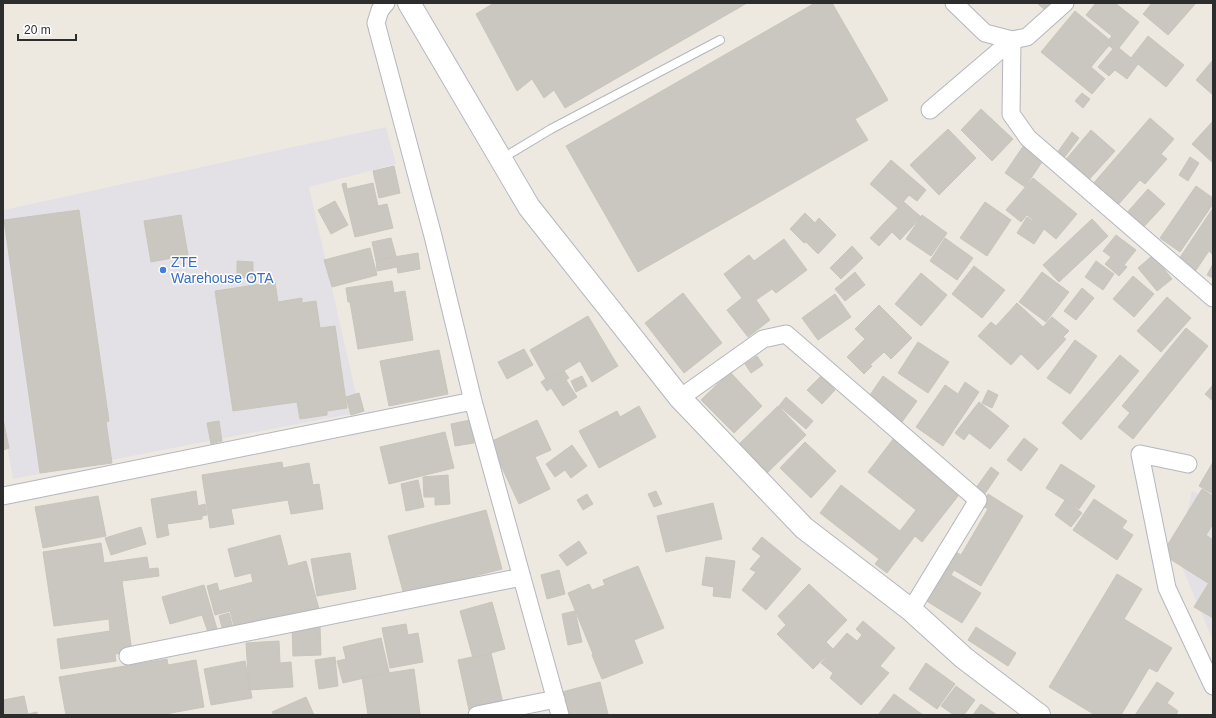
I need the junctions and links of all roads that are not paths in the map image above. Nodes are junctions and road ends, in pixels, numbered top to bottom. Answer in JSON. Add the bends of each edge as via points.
{"nodes":[{"id":1,"x":386,"y":3,"type":"edge"},
{"id":2,"x":409,"y":3,"type":"edge"},
{"id":3,"x":954,"y":3,"type":"edge"},
{"id":4,"x":1065,"y":3,"type":"edge"},
{"id":5,"x":720,"y":40,"type":"dead end"},
{"id":6,"x":1012,"y":40,"type":"junction"},
{"id":7,"x":930,"y":110,"type":"dead end"},
{"id":8,"x":501,"y":159,"type":"junction"},
{"id":9,"x":1213,"y":298,"type":"edge"},
{"id":10,"x":680,"y":398,"type":"junction"},
{"id":11,"x":473,"y":401,"type":"junction"},
{"id":12,"x":1188,"y":464,"type":"dead end"},
{"id":13,"x":3,"y":496,"type":"edge"},
{"id":14,"x":522,"y":578,"type":"junction"},
{"id":15,"x":911,"y":610,"type":"junction"},
{"id":16,"x":128,"y":656,"type":"dead end"},
{"id":17,"x":1213,"y":686,"type":"edge"},
{"id":18,"x":556,"y":698,"type":"junction"},
{"id":19,"x":477,"y":715,"type":"edge"},
{"id":20,"x":560,"y":715,"type":"edge"},
{"id":21,"x":1039,"y":715,"type":"edge"}],
"edges":[{"from":1,"to":11,"type":"street","via":[[380,10],[376,23],[425,205]]},
{"from":2,"to":8,"type":"main road"},
{"from":3,"to":6,"type":"street","via":[[985,33]]},
{"from":4,"to":6,"type":"street","via":[[1028,37]]},
{"from":5,"to":8,"type":"lane","via":[[551,129]]},
{"from":6,"to":7,"type":"street"},
{"from":6,"to":9,"type":"street","via":[[1011,114],[1028,138]]},
{"from":8,"to":10,"type":"main road","via":[[529,207]]},
{"from":10,"to":15,"type":"main road","via":[[804,528]]},
{"from":10,"to":15,"type":"street","via":[[763,339],[786,334],[978,500]]},
{"from":11,"to":13,"type":"street"},
{"from":11,"to":14,"type":"street"},
{"from":12,"to":17,"type":"street","via":[[1140,454],[1167,588]]},
{"from":14,"to":16,"type":"street"},
{"from":14,"to":18,"type":"street"},
{"from":15,"to":21,"type":"main road","via":[[964,658]]},
{"from":18,"to":19,"type":"street"},
{"from":18,"to":20,"type":"street"}]}
